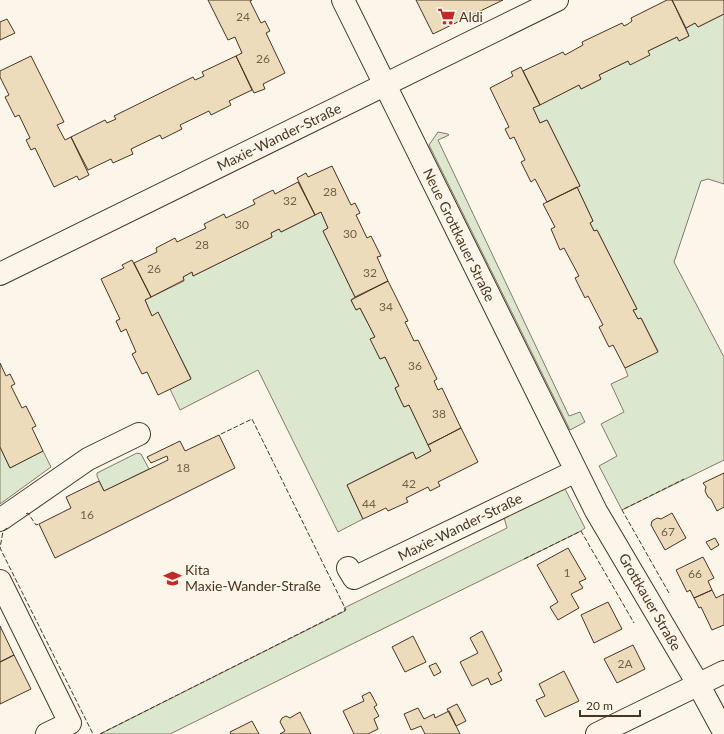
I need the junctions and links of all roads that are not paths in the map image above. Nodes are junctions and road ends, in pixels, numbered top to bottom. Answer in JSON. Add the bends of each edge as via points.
{"nodes":[{"id":1,"x":343,"y":0,"type":"edge"},
{"id":2,"x":557,"y":0,"type":"edge"},
{"id":3,"x":384,"y":85,"type":"junction"},
{"id":4,"x":0,"y":274,"type":"edge"},
{"id":5,"x":139,"y":434,"type":"dead end"},
{"id":6,"x":576,"y":471,"type":"junction"},
{"id":7,"x":0,"y":520,"type":"edge"},
{"id":8,"x":348,"y":568,"type":"dead end"},
{"id":9,"x":0,"y":581,"type":"edge"},
{"id":10,"x":724,"y":672,"type":"edge"},
{"id":11,"x":698,"y":684,"type":"junction"},
{"id":12,"x":724,"y":732,"type":"edge"},
{"id":13,"x":47,"y":734,"type":"edge"},
{"id":14,"x":597,"y":734,"type":"edge"}],
"edges":[{"from":1,"to":3,"type":"street","name":"Neue Grottkauer Straße"},
{"from":2,"to":3,"type":"street","name":"Maxie-Wander-Straße"},
{"from":3,"to":4,"type":"street","name":"Maxie-Wander-Straße"},
{"from":3,"to":6,"type":"street","name":"Neue Grottkauer Straße"},
{"from":5,"to":7,"type":"street","via":[[88,459]]},
{"from":6,"to":8,"type":"street","name":"Maxie-Wander-Straße","via":[[354,578]]},
{"from":6,"to":11,"type":"street","name":"Grottkauer Straße","via":[[596,511]]},
{"from":9,"to":13,"type":"street","via":[[70,723]]},
{"from":10,"to":11,"type":"street"},
{"from":11,"to":12,"type":"street","name":"Grottkauer Straße"},
{"from":11,"to":14,"type":"street"}]}
